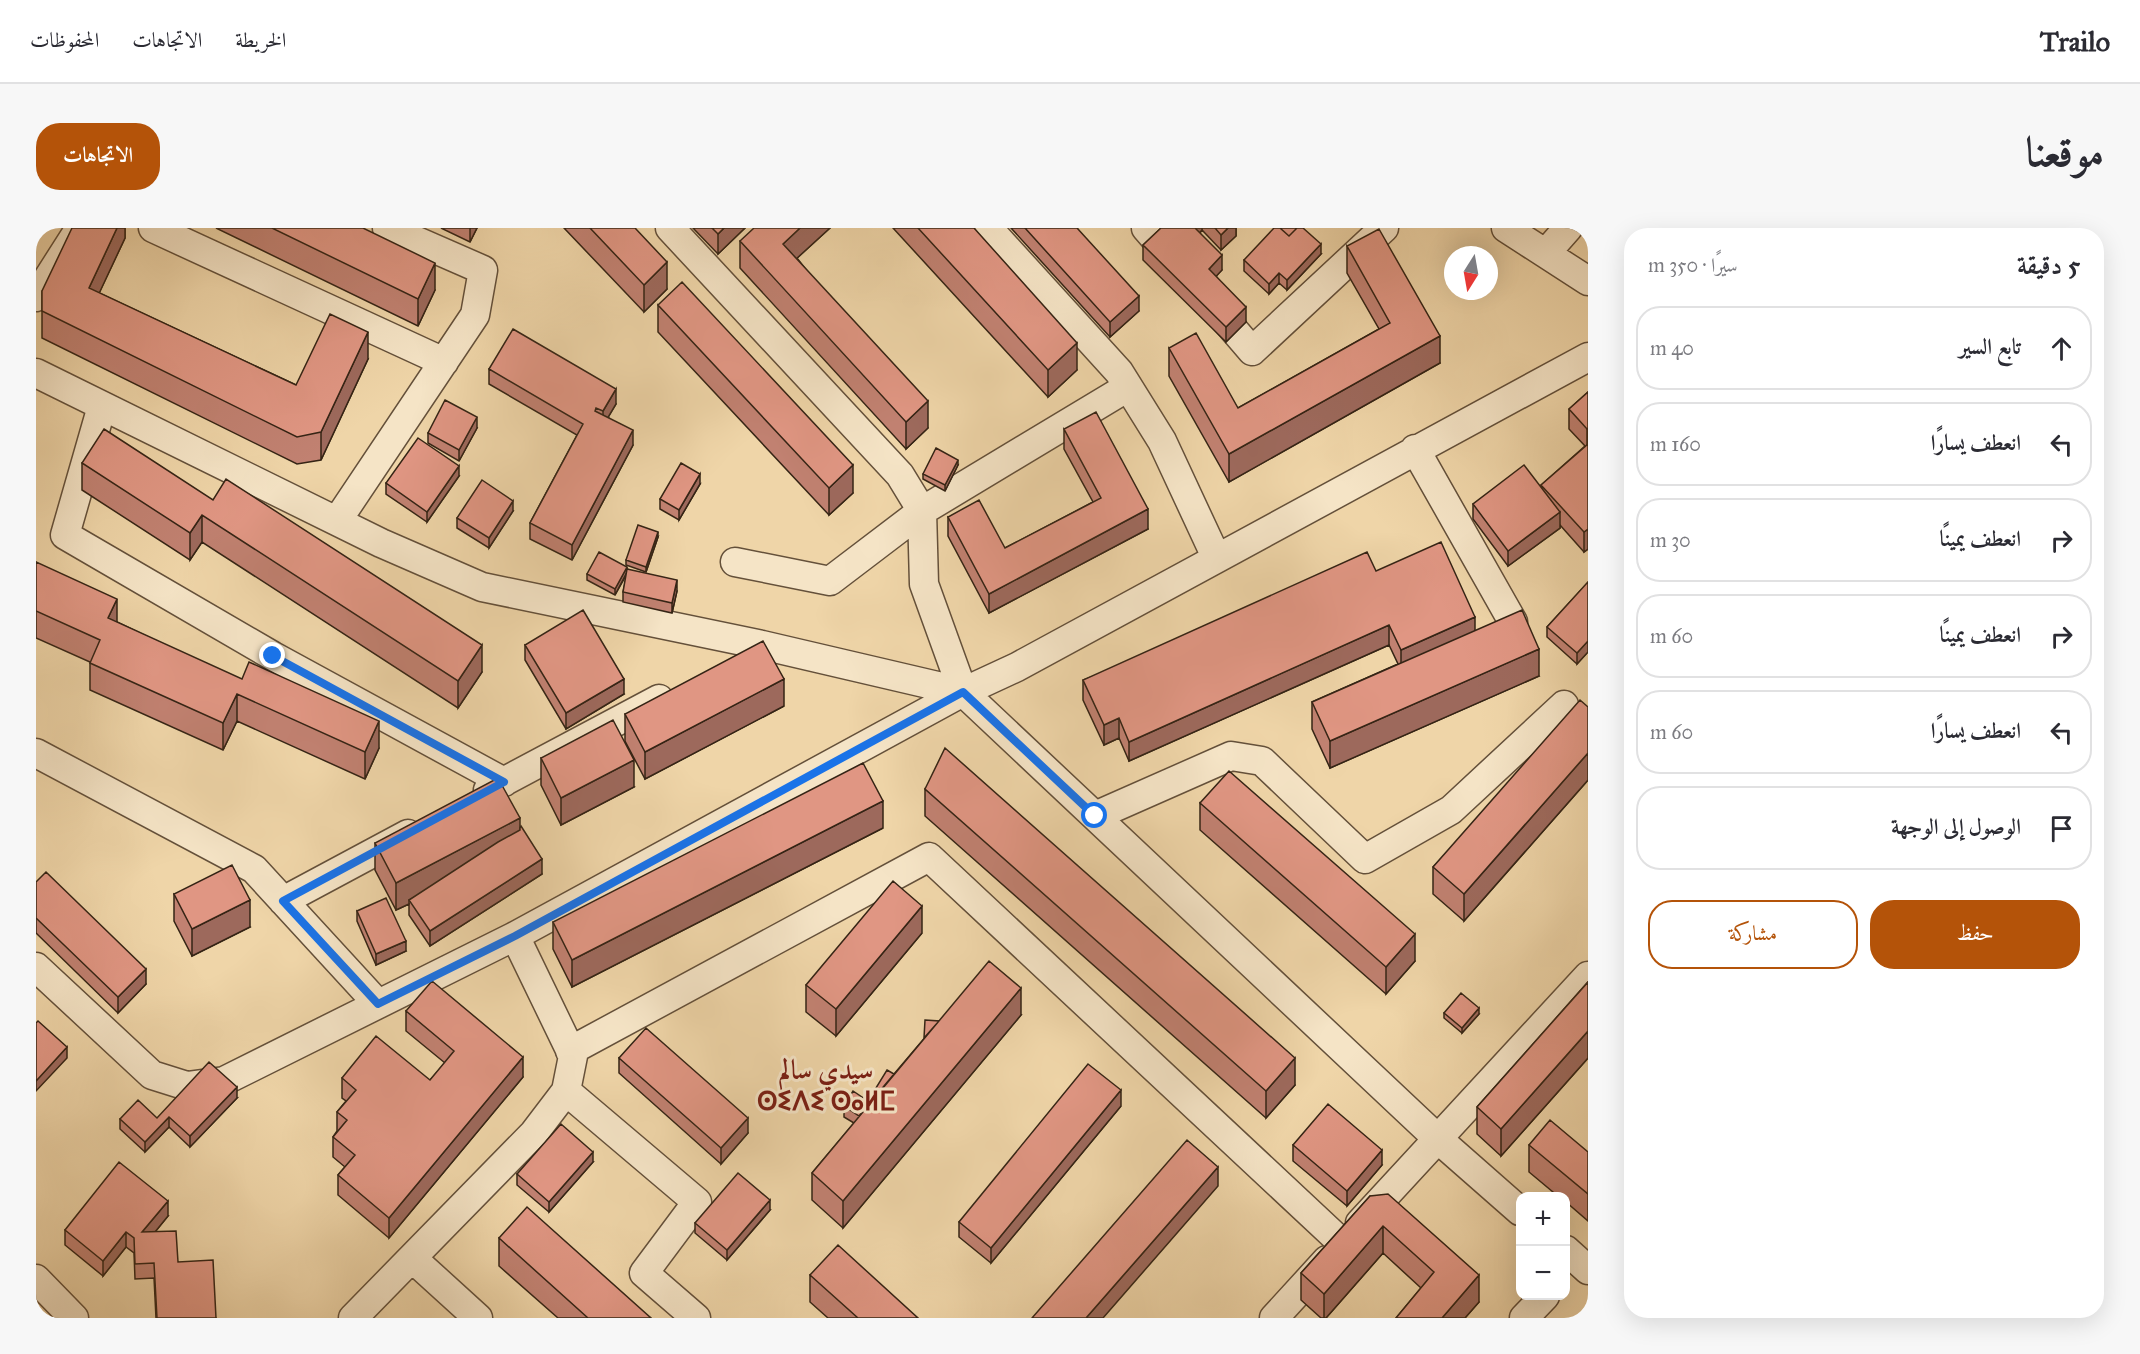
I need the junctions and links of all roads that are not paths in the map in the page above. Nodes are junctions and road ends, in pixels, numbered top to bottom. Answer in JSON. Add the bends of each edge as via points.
{"nodes":[{"id":1,"x":80,"y":228,"type":"edge"},
{"id":2,"x":153,"y":228,"type":"edge"},
{"id":3,"x":387,"y":228,"type":"edge"},
{"id":4,"x":670,"y":228,"type":"edge"},
{"id":5,"x":988,"y":228,"type":"edge"},
{"id":6,"x":1146,"y":228,"type":"edge"},
{"id":7,"x":1384,"y":228,"type":"edge"},
{"id":8,"x":1506,"y":228,"type":"edge"},
{"id":9,"x":1568,"y":228,"type":"edge"},
{"id":10,"x":1546,"y":253,"type":"junction"},
{"id":11,"x":1588,"y":281,"type":"edge"},
{"id":12,"x":36,"y":297,"type":"edge"},
{"id":13,"x":1588,"y":357,"type":"edge"},
{"id":14,"x":444,"y":362,"type":"junction"},
{"id":15,"x":36,"y":373,"type":"edge"},
{"id":16,"x":1128,"y":387,"type":"junction"},
{"id":17,"x":102,"y":406,"type":"junction"},
{"id":18,"x":1415,"y":449,"type":"junction"},
{"id":19,"x":921,"y":511,"type":"junction"},
{"id":20,"x":337,"y":521,"type":"junction"},
{"id":21,"x":1216,"y":557,"type":"junction"},
{"id":22,"x":735,"y":562,"type":"dead end"},
{"id":23,"x":1513,"y":622,"type":"edge"},
{"id":24,"x":963,"y":692,"type":"junction"},
{"id":25,"x":668,"y":694,"type":"edge"},
{"id":26,"x":1564,"y":705,"type":"dead end"},
{"id":27,"x":36,"y":753,"type":"edge"},
{"id":28,"x":504,"y":782,"type":"junction"},
{"id":29,"x":462,"y":804,"type":"edge"},
{"id":30,"x":1095,"y":816,"type":"junction"},
{"id":31,"x":431,"y":821,"type":"edge"},
{"id":32,"x":283,"y":901,"type":"junction"},
{"id":33,"x":515,"y":936,"type":"junction"},
{"id":34,"x":36,"y":967,"type":"edge"},
{"id":35,"x":1588,"y":976,"type":"edge"},
{"id":36,"x":378,"y":1004,"type":"junction"},
{"id":37,"x":570,"y":1051,"type":"junction"},
{"id":38,"x":566,"y":1091,"type":"junction"},
{"id":39,"x":1438,"y":1139,"type":"junction"},
{"id":40,"x":1516,"y":1207,"type":"edge"},
{"id":41,"x":1342,"y":1243,"type":"junction"},
{"id":42,"x":412,"y":1258,"type":"junction"},
{"id":43,"x":36,"y":1279,"type":"edge"},
{"id":44,"x":1541,"y":1300,"type":"edge"},
{"id":45,"x":74,"y":1318,"type":"edge"},
{"id":46,"x":353,"y":1318,"type":"edge"},
{"id":47,"x":478,"y":1318,"type":"edge"},
{"id":48,"x":696,"y":1318,"type":"edge"},
{"id":49,"x":1274,"y":1318,"type":"edge"},
{"id":50,"x":1524,"y":1318,"type":"edge"}],
"edges":[{"from":1,"to":12,"type":"street"},
{"from":2,"to":14,"type":"street"},
{"from":3,"to":14,"type":"street","via":[[483,270],[475,315]]},
{"from":4,"to":19,"type":"street","via":[[900,475]]},
{"from":5,"to":16,"type":"street","via":[[1119,372]]},
{"from":6,"to":7,"type":"street","via":[[1252,351]]},
{"from":8,"to":10,"type":"street"},
{"from":9,"to":10,"type":"street"},
{"from":10,"to":11,"type":"street"},
{"from":13,"to":18,"type":"street"},
{"from":14,"to":20,"type":"street"},
{"from":15,"to":17,"type":"street"},
{"from":16,"to":19,"type":"street"},
{"from":16,"to":21,"type":"street","via":[[1162,441]]},
{"from":17,"to":20,"type":"street"},
{"from":17,"to":28,"type":"street","via":[[64,536]]},
{"from":18,"to":21,"type":"street"},
{"from":18,"to":23,"type":"street"},
{"from":19,"to":22,"type":"street","via":[[830,581]]},
{"from":19,"to":24,"type":"street","via":[[924,584]]},
{"from":20,"to":24,"type":"street","via":[[482,587],[762,645]]},
{"from":21,"to":24,"type":"street","via":[[1017,667]]},
{"from":24,"to":30,"type":"street"},
{"from":24,"to":33,"type":"street"},
{"from":25,"to":28,"type":"street"},
{"from":26,"to":30,"type":"street","via":[[1451,810],[1365,859],[1262,761],[1232,756]]},
{"from":27,"to":32,"type":"street","via":[[254,869]]},
{"from":28,"to":29,"type":"street"},
{"from":30,"to":39,"type":"street"},
{"from":31,"to":32,"type":"street"},
{"from":32,"to":36,"type":"street"},
{"from":33,"to":36,"type":"street"},
{"from":33,"to":37,"type":"street"},
{"from":34,"to":36,"type":"street","via":[[152,1075],[187,1086],[224,1081]]},
{"from":35,"to":39,"type":"street"},
{"from":37,"to":38,"type":"street","via":[[573,1056]]},
{"from":37,"to":41,"type":"street","via":[[929,857]]},
{"from":38,"to":42,"type":"street","via":[[534,1133]]},
{"from":38,"to":48,"type":"street","via":[[697,1202],[644,1273]]},
{"from":39,"to":40,"type":"street"},
{"from":39,"to":41,"type":"street"},
{"from":41,"to":49,"type":"street"},
{"from":42,"to":46,"type":"street"},
{"from":42,"to":47,"type":"street"},
{"from":43,"to":45,"type":"street"},
{"from":44,"to":50,"type":"street"}]}
